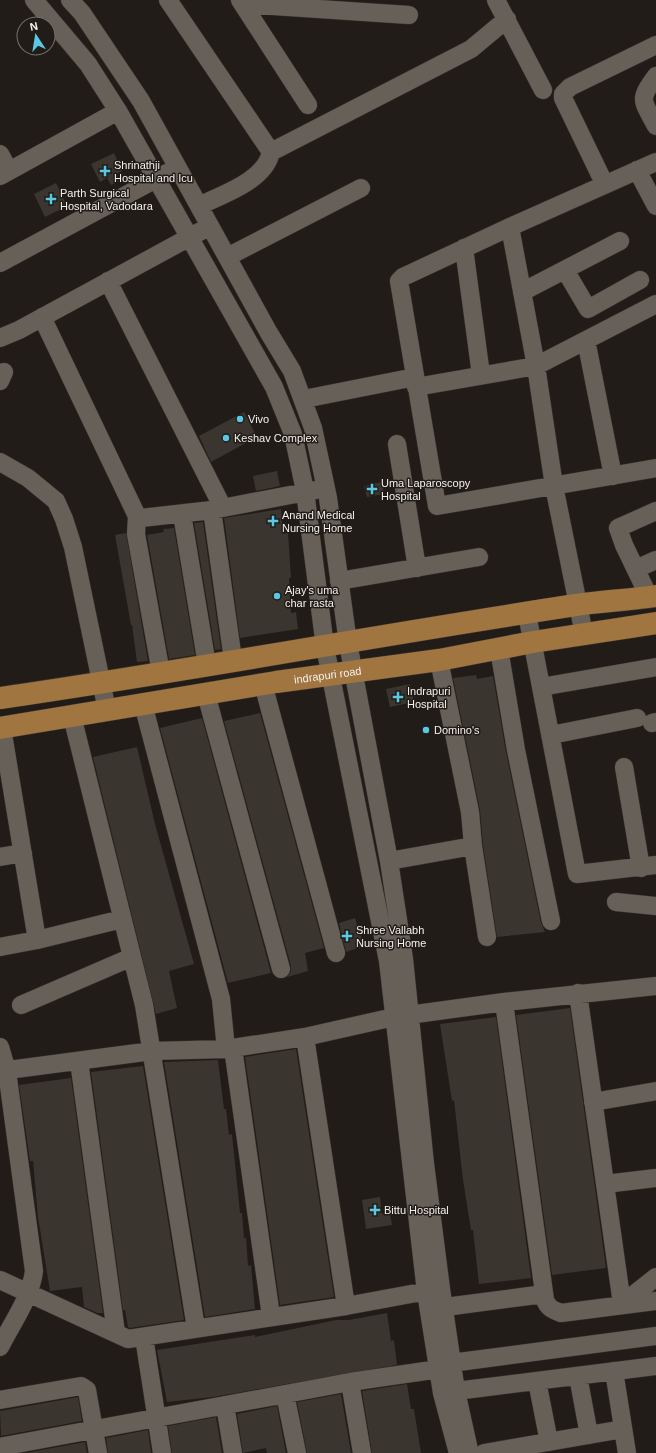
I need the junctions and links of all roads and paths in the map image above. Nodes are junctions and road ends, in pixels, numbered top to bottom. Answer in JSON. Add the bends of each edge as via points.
{"nodes":[{"id":1,"x":34,"y":0,"type":"edge"},
{"id":2,"x":70,"y":0,"type":"edge"},
{"id":3,"x":168,"y":0,"type":"edge"},
{"id":4,"x":496,"y":0,"type":"edge"},
{"id":5,"x":241,"y":2,"type":"edge"},
{"id":6,"x":374,"y":6,"type":"edge"},
{"id":7,"x":409,"y":15,"type":"dead end"},
{"id":8,"x":506,"y":20,"type":"junction"},
{"id":9,"x":656,"y":45,"type":"edge"},
{"id":10,"x":656,"y":76,"type":"edge"},
{"id":11,"x":543,"y":90,"type":"dead end"},
{"id":12,"x":308,"y":105,"type":"dead end"},
{"id":13,"x":118,"y":111,"type":"junction"},
{"id":14,"x":656,"y":126,"type":"edge"},
{"id":15,"x":270,"y":152,"type":"junction"},
{"id":16,"x":0,"y":154,"type":"edge"},
{"id":17,"x":656,"y":162,"type":"edge"},
{"id":18,"x":177,"y":167,"type":"junction"},
{"id":19,"x":637,"y":170,"type":"junction"},
{"id":20,"x":4,"y":173,"type":"edge"},
{"id":21,"x":156,"y":179,"type":"junction"},
{"id":22,"x":605,"y":185,"type":"junction"},
{"id":23,"x":361,"y":188,"type":"dead end"},
{"id":24,"x":200,"y":206,"type":"junction"},
{"id":25,"x":656,"y":206,"type":"edge"},
{"id":26,"x":210,"y":226,"type":"junction"},
{"id":27,"x":510,"y":227,"type":"junction"},
{"id":28,"x":191,"y":237,"type":"junction"},
{"id":29,"x":620,"y":241,"type":"dead end"},
{"id":30,"x":464,"y":248,"type":"junction"},
{"id":31,"x":227,"y":257,"type":"junction"},
{"id":32,"x":0,"y":263,"type":"edge"},
{"id":33,"x":564,"y":270,"type":"junction"},
{"id":34,"x":640,"y":280,"type":"dead end"},
{"id":35,"x":108,"y":281,"type":"junction"},
{"id":36,"x":522,"y":292,"type":"junction"},
{"id":37,"x":656,"y":304,"type":"edge"},
{"id":38,"x":42,"y":317,"type":"junction"},
{"id":39,"x":268,"y":332,"type":"junction"},
{"id":40,"x":0,"y":338,"type":"edge"},
{"id":41,"x":586,"y":340,"type":"junction"},
{"id":42,"x":250,"y":344,"type":"junction"},
{"id":43,"x":536,"y":366,"type":"junction"},
{"id":44,"x":481,"y":375,"type":"junction"},
{"id":45,"x":416,"y":382,"type":"junction"},
{"id":46,"x":304,"y":399,"type":"junction"},
{"id":47,"x":397,"y":444,"type":"dead end"},
{"id":48,"x":0,"y":462,"type":"edge"},
{"id":49,"x":656,"y":468,"type":"edge"},
{"id":50,"x":613,"y":476,"type":"junction"},
{"id":51,"x":554,"y":486,"type":"junction"},
{"id":52,"x":326,"y":488,"type":"junction"},
{"id":53,"x":305,"y":491,"type":"junction"},
{"id":54,"x":218,"y":509,"type":"junction"},
{"id":55,"x":656,"y":512,"type":"edge"},
{"id":56,"x":182,"y":514,"type":"junction"},
{"id":57,"x":137,"y":516,"type":"junction"},
{"id":58,"x":479,"y":557,"type":"dead end"},
{"id":59,"x":656,"y":560,"type":"edge"},
{"id":60,"x":417,"y":568,"type":"junction"},
{"id":61,"x":636,"y":570,"type":"junction"},
{"id":62,"x":339,"y":581,"type":"junction"},
{"id":63,"x":652,"y":596,"type":"edge"},
{"id":64,"x":578,"y":605,"type":"junction"},
{"id":65,"x":527,"y":614,"type":"junction"},
{"id":66,"x":656,"y":622,"type":"edge"},
{"id":67,"x":584,"y":634,"type":"junction"},
{"id":68,"x":533,"y":642,"type":"junction"},
{"id":69,"x":348,"y":643,"type":"junction"},
{"id":70,"x":324,"y":647,"type":"junction"},
{"id":71,"x":499,"y":649,"type":"junction"},
{"id":72,"x":233,"y":660,"type":"junction"},
{"id":73,"x":439,"y":660,"type":"junction"},
{"id":74,"x":207,"y":665,"type":"junction"},
{"id":75,"x":656,"y":667,"type":"edge"},
{"id":76,"x":161,"y":673,"type":"junction"},
{"id":77,"x":353,"y":673,"type":"junction"},
{"id":78,"x":330,"y":676,"type":"junction"},
{"id":79,"x":102,"y":684,"type":"junction"},
{"id":80,"x":263,"y":684,"type":"junction"},
{"id":81,"x":541,"y":686,"type":"junction"},
{"id":82,"x":206,"y":694,"type":"junction"},
{"id":83,"x":0,"y":698,"type":"edge"},
{"id":84,"x":143,"y":704,"type":"junction"},
{"id":85,"x":107,"y":710,"type":"junction"},
{"id":86,"x":72,"y":716,"type":"junction"},
{"id":87,"x":648,"y":721,"type":"edge"},
{"id":88,"x":1,"y":728,"type":"edge"},
{"id":89,"x":551,"y":735,"type":"junction"},
{"id":90,"x":624,"y":766,"type":"dead end"},
{"id":91,"x":473,"y":846,"type":"junction"},
{"id":92,"x":22,"y":853,"type":"junction"},
{"id":93,"x":0,"y":857,"type":"edge"},
{"id":94,"x":389,"y":861,"type":"junction"},
{"id":95,"x":649,"y":866,"type":"edge"},
{"id":96,"x":616,"y":902,"type":"dead end"},
{"id":97,"x":656,"y":906,"type":"edge"},
{"id":98,"x":122,"y":919,"type":"junction"},
{"id":99,"x":551,"y":921,"type":"dead end"},
{"id":100,"x":486,"y":937,"type":"dead end"},
{"id":101,"x":37,"y":940,"type":"junction"},
{"id":102,"x":0,"y":947,"type":"edge"},
{"id":103,"x":336,"y":953,"type":"dead end"},
{"id":104,"x":132,"y":957,"type":"junction"},
{"id":105,"x":281,"y":969,"type":"dead end"},
{"id":106,"x":656,"y":986,"type":"edge"},
{"id":107,"x":578,"y":993,"type":"junction"},
{"id":108,"x":504,"y":1002,"type":"junction"},
{"id":109,"x":21,"y":1005,"type":"dead end"},
{"id":110,"x":402,"y":1016,"type":"junction"},
{"id":111,"x":305,"y":1037,"type":"junction"},
{"id":112,"x":0,"y":1047,"type":"edge"},
{"id":113,"x":229,"y":1048,"type":"junction"},
{"id":114,"x":152,"y":1051,"type":"junction"},
{"id":115,"x":79,"y":1061,"type":"junction"},
{"id":116,"x":4,"y":1071,"type":"edge"},
{"id":117,"x":656,"y":1091,"type":"edge"},
{"id":118,"x":593,"y":1102,"type":"junction"},
{"id":119,"x":656,"y":1178,"type":"edge"},
{"id":120,"x":605,"y":1184,"type":"junction"},
{"id":121,"x":656,"y":1277,"type":"edge"},
{"id":122,"x":0,"y":1280,"type":"edge"},
{"id":123,"x":433,"y":1290,"type":"junction"},
{"id":124,"x":28,"y":1294,"type":"junction"},
{"id":125,"x":544,"y":1294,"type":"junction"},
{"id":126,"x":656,"y":1301,"type":"edge"},
{"id":127,"x":622,"y":1304,"type":"junction"},
{"id":128,"x":346,"y":1306,"type":"junction"},
{"id":129,"x":445,"y":1307,"type":"junction"},
{"id":130,"x":271,"y":1316,"type":"junction"},
{"id":131,"x":196,"y":1328,"type":"junction"},
{"id":132,"x":116,"y":1333,"type":"junction"},
{"id":133,"x":656,"y":1336,"type":"edge"},
{"id":134,"x":144,"y":1337,"type":"junction"},
{"id":135,"x":0,"y":1346,"type":"edge"},
{"id":136,"x":445,"y":1366,"type":"junction"},
{"id":137,"x":655,"y":1371,"type":"edge"},
{"id":138,"x":614,"y":1372,"type":"junction"},
{"id":139,"x":578,"y":1376,"type":"junction"},
{"id":140,"x":537,"y":1381,"type":"junction"},
{"id":141,"x":350,"y":1382,"type":"junction"},
{"id":142,"x":456,"y":1391,"type":"junction"},
{"id":143,"x":285,"y":1394,"type":"junction"},
{"id":144,"x":0,"y":1400,"type":"edge"},
{"id":145,"x":225,"y":1405,"type":"junction"},
{"id":146,"x":156,"y":1418,"type":"junction"},
{"id":147,"x":623,"y":1429,"type":"junction"},
{"id":148,"x":94,"y":1430,"type":"junction"},
{"id":149,"x":589,"y":1435,"type":"junction"},
{"id":150,"x":549,"y":1442,"type":"junction"},
{"id":151,"x":0,"y":1448,"type":"edge"},
{"id":152,"x":98,"y":1453,"type":"edge"},
{"id":153,"x":162,"y":1453,"type":"edge"},
{"id":154,"x":233,"y":1453,"type":"edge"},
{"id":155,"x":297,"y":1453,"type":"edge"},
{"id":156,"x":362,"y":1453,"type":"edge"},
{"id":157,"x":458,"y":1453,"type":"edge"},
{"id":158,"x":470,"y":1453,"type":"edge"},
{"id":159,"x":484,"y":1453,"type":"edge"},
{"id":160,"x":627,"y":1453,"type":"edge"}],
"edges":[{"from":1,"to":13,"type":"street","via":[[88,64]]},
{"from":2,"to":18,"type":"street","via":[[82,13],[141,101]]},
{"from":3,"to":15,"type":"street"},
{"from":4,"to":8,"type":"street"},
{"from":5,"to":6,"type":"street"},
{"from":5,"to":12,"type":"street"},
{"from":6,"to":7,"type":"street"},
{"from":8,"to":11,"type":"street"},
{"from":8,"to":15,"type":"street","via":[[471,49]]},
{"from":9,"to":22,"type":"street","via":[[570,87],[563,94]]},
{"from":10,"to":14,"type":"street","via":[[644,93],[644,99]]},
{"from":13,"to":20,"type":"street"},
{"from":13,"to":21,"type":"street"},
{"from":15,"to":24,"type":"street","via":[[269,161],[264,168],[232,190]]},
{"from":16,"to":20,"type":"street"},
{"from":17,"to":19,"type":"street"},
{"from":18,"to":21,"type":"street"},
{"from":18,"to":24,"type":"street"},
{"from":19,"to":22,"type":"street"},
{"from":19,"to":25,"type":"street"},
{"from":21,"to":28,"type":"street"},
{"from":21,"to":32,"type":"street"},
{"from":22,"to":27,"type":"street"},
{"from":23,"to":31,"type":"street"},
{"from":24,"to":26,"type":"street"},
{"from":26,"to":28,"type":"street"},
{"from":26,"to":31,"type":"street"},
{"from":27,"to":30,"type":"street"},
{"from":27,"to":36,"type":"street"},
{"from":28,"to":35,"type":"street"},
{"from":28,"to":42,"type":"street"},
{"from":29,"to":33,"type":"street"},
{"from":30,"to":44,"type":"street"},
{"from":30,"to":45,"type":"street","via":[[399,281]]},
{"from":31,"to":39,"type":"street"},
{"from":33,"to":34,"type":"street","via":[[588,309]]},
{"from":33,"to":36,"type":"street"},
{"from":35,"to":38,"type":"street"},
{"from":35,"to":54,"type":"street"},
{"from":36,"to":43,"type":"street"},
{"from":37,"to":41,"type":"street"},
{"from":38,"to":40,"type":"street"},
{"from":38,"to":57,"type":"street"},
{"from":39,"to":42,"type":"street"},
{"from":39,"to":46,"type":"street","via":[[292,370]]},
{"from":41,"to":43,"type":"street"},
{"from":41,"to":50,"type":"street"},
{"from":42,"to":53,"type":"street","via":[[286,414],[293,434]]},
{"from":43,"to":44,"type":"street"},
{"from":43,"to":51,"type":"street"},
{"from":44,"to":45,"type":"street"},
{"from":45,"to":46,"type":"street"},
{"from":45,"to":51,"type":"street","via":[[437,506]]},
{"from":46,"to":52,"type":"street"},
{"from":47,"to":60,"type":"street"},
{"from":48,"to":79,"type":"street","via":[[28,478],[56,501],[62,513],[73,547]]},
{"from":49,"to":50,"type":"street"},
{"from":50,"to":51,"type":"street"},
{"from":51,"to":64,"type":"street"},
{"from":52,"to":53,"type":"street"},
{"from":52,"to":62,"type":"street"},
{"from":53,"to":54,"type":"street"},
{"from":53,"to":70,"type":"street"},
{"from":54,"to":56,"type":"street"},
{"from":54,"to":72,"type":"street"},
{"from":55,"to":61,"type":"street","via":[[618,528]]},
{"from":56,"to":57,"type":"street","via":[[141,518]]},
{"from":56,"to":74,"type":"street"},
{"from":57,"to":76,"type":"street","via":[[136,534]]},
{"from":58,"to":60,"type":"street"},
{"from":59,"to":61,"type":"street"},
{"from":60,"to":62,"type":"street"},
{"from":61,"to":63,"type":"street"},
{"from":62,"to":69,"type":"street"},
{"from":63,"to":64,"type":"main road"},
{"from":64,"to":65,"type":"main road"},
{"from":64,"to":67,"type":"street"},
{"from":65,"to":68,"type":"street"},
{"from":65,"to":69,"type":"main road"},
{"from":66,"to":67,"type":"main road","name":"indrapuri road"},
{"from":67,"to":68,"type":"main road","name":"indrapuri road"},
{"from":68,"to":71,"type":"main road","name":"indrapuri road"},
{"from":68,"to":81,"type":"street"},
{"from":69,"to":70,"type":"main road"},
{"from":69,"to":77,"type":"street"},
{"from":70,"to":72,"type":"main road"},
{"from":70,"to":78,"type":"street"},
{"from":71,"to":73,"type":"main road","name":"indrapuri road"},
{"from":71,"to":99,"type":"street","via":[[516,750]]},
{"from":72,"to":74,"type":"main road"},
{"from":73,"to":77,"type":"main road","name":"indrapuri road"},
{"from":73,"to":91,"type":"street","via":[[470,812]]},
{"from":74,"to":76,"type":"main road"},
{"from":75,"to":81,"type":"street"},
{"from":76,"to":79,"type":"main road"},
{"from":77,"to":78,"type":"main road","name":"indrapuri road"},
{"from":77,"to":94,"type":"street"},
{"from":78,"to":80,"type":"main road","name":"indrapuri road"},
{"from":78,"to":110,"type":"street","via":[[385,946]]},
{"from":79,"to":83,"type":"main road"},
{"from":79,"to":85,"type":"street"},
{"from":80,"to":82,"type":"main road","name":"indrapuri road"},
{"from":80,"to":103,"type":"street"},
{"from":81,"to":89,"type":"street"},
{"from":82,"to":84,"type":"main road","name":"indrapuri road"},
{"from":82,"to":105,"type":"street"},
{"from":84,"to":85,"type":"main road","name":"indrapuri road"},
{"from":84,"to":113,"type":"street","via":[[220,999]]},
{"from":85,"to":86,"type":"main road","name":"indrapuri road"},
{"from":86,"to":88,"type":"main road","name":"indrapuri road"},
{"from":86,"to":98,"type":"street"},
{"from":87,"to":89,"type":"street"},
{"from":88,"to":92,"type":"street"},
{"from":89,"to":95,"type":"street","via":[[577,874]]},
{"from":90,"to":95,"type":"street"},
{"from":91,"to":94,"type":"street"},
{"from":91,"to":100,"type":"street"},
{"from":92,"to":93,"type":"street"},
{"from":92,"to":101,"type":"street"},
{"from":94,"to":110,"type":"street","via":[[404,959]]},
{"from":96,"to":97,"type":"street"},
{"from":98,"to":101,"type":"street"},
{"from":98,"to":104,"type":"street"},
{"from":101,"to":102,"type":"street"},
{"from":104,"to":109,"type":"street"},
{"from":104,"to":114,"type":"street"},
{"from":106,"to":107,"type":"street"},
{"from":107,"to":108,"type":"street"},
{"from":107,"to":118,"type":"street"},
{"from":108,"to":110,"type":"street"},
{"from":108,"to":125,"type":"street"},
{"from":110,"to":111,"type":"street"},
{"from":110,"to":123,"type":"street"},
{"from":111,"to":113,"type":"street"},
{"from":111,"to":128,"type":"street"},
{"from":112,"to":116,"type":"street"},
{"from":113,"to":114,"type":"street"},
{"from":113,"to":130,"type":"street"},
{"from":114,"to":115,"type":"street"},
{"from":114,"to":131,"type":"street"},
{"from":115,"to":116,"type":"street"},
{"from":115,"to":132,"type":"street"},
{"from":116,"to":124,"type":"street","via":[[34,1271]]},
{"from":117,"to":118,"type":"street"},
{"from":118,"to":120,"type":"street"},
{"from":119,"to":120,"type":"street"},
{"from":120,"to":127,"type":"street"},
{"from":121,"to":127,"type":"street"},
{"from":122,"to":124,"type":"street"},
{"from":123,"to":128,"type":"street"},
{"from":123,"to":129,"type":"street"},
{"from":123,"to":136,"type":"street"},
{"from":124,"to":132,"type":"street"},
{"from":124,"to":135,"type":"street"},
{"from":125,"to":127,"type":"street","via":[[547,1306],[561,1312]]},
{"from":125,"to":129,"type":"street"},
{"from":126,"to":127,"type":"street"},
{"from":128,"to":130,"type":"street"},
{"from":129,"to":136,"type":"street"},
{"from":130,"to":131,"type":"street"},
{"from":131,"to":134,"type":"street"},
{"from":132,"to":134,"type":"street","via":[[128,1339]]},
{"from":133,"to":136,"type":"street"},
{"from":134,"to":146,"type":"street"},
{"from":136,"to":141,"type":"street"},
{"from":136,"to":142,"type":"street"},
{"from":136,"to":157,"type":"street","via":[[442,1393]]},
{"from":137,"to":138,"type":"street"},
{"from":138,"to":139,"type":"street"},
{"from":138,"to":147,"type":"street"},
{"from":139,"to":140,"type":"street"},
{"from":139,"to":149,"type":"street"},
{"from":140,"to":142,"type":"street"},
{"from":140,"to":150,"type":"street"},
{"from":141,"to":143,"type":"street"},
{"from":141,"to":156,"type":"street"},
{"from":142,"to":158,"type":"street"},
{"from":143,"to":145,"type":"street"},
{"from":143,"to":155,"type":"street"},
{"from":144,"to":148,"type":"street","via":[[84,1386],[87,1390]]},
{"from":145,"to":146,"type":"street"},
{"from":145,"to":154,"type":"street"},
{"from":146,"to":148,"type":"street"},
{"from":146,"to":153,"type":"street"},
{"from":147,"to":149,"type":"street"},
{"from":147,"to":160,"type":"street"},
{"from":148,"to":151,"type":"street"},
{"from":148,"to":152,"type":"street"},
{"from":149,"to":150,"type":"street"},
{"from":150,"to":159,"type":"street"}]}
